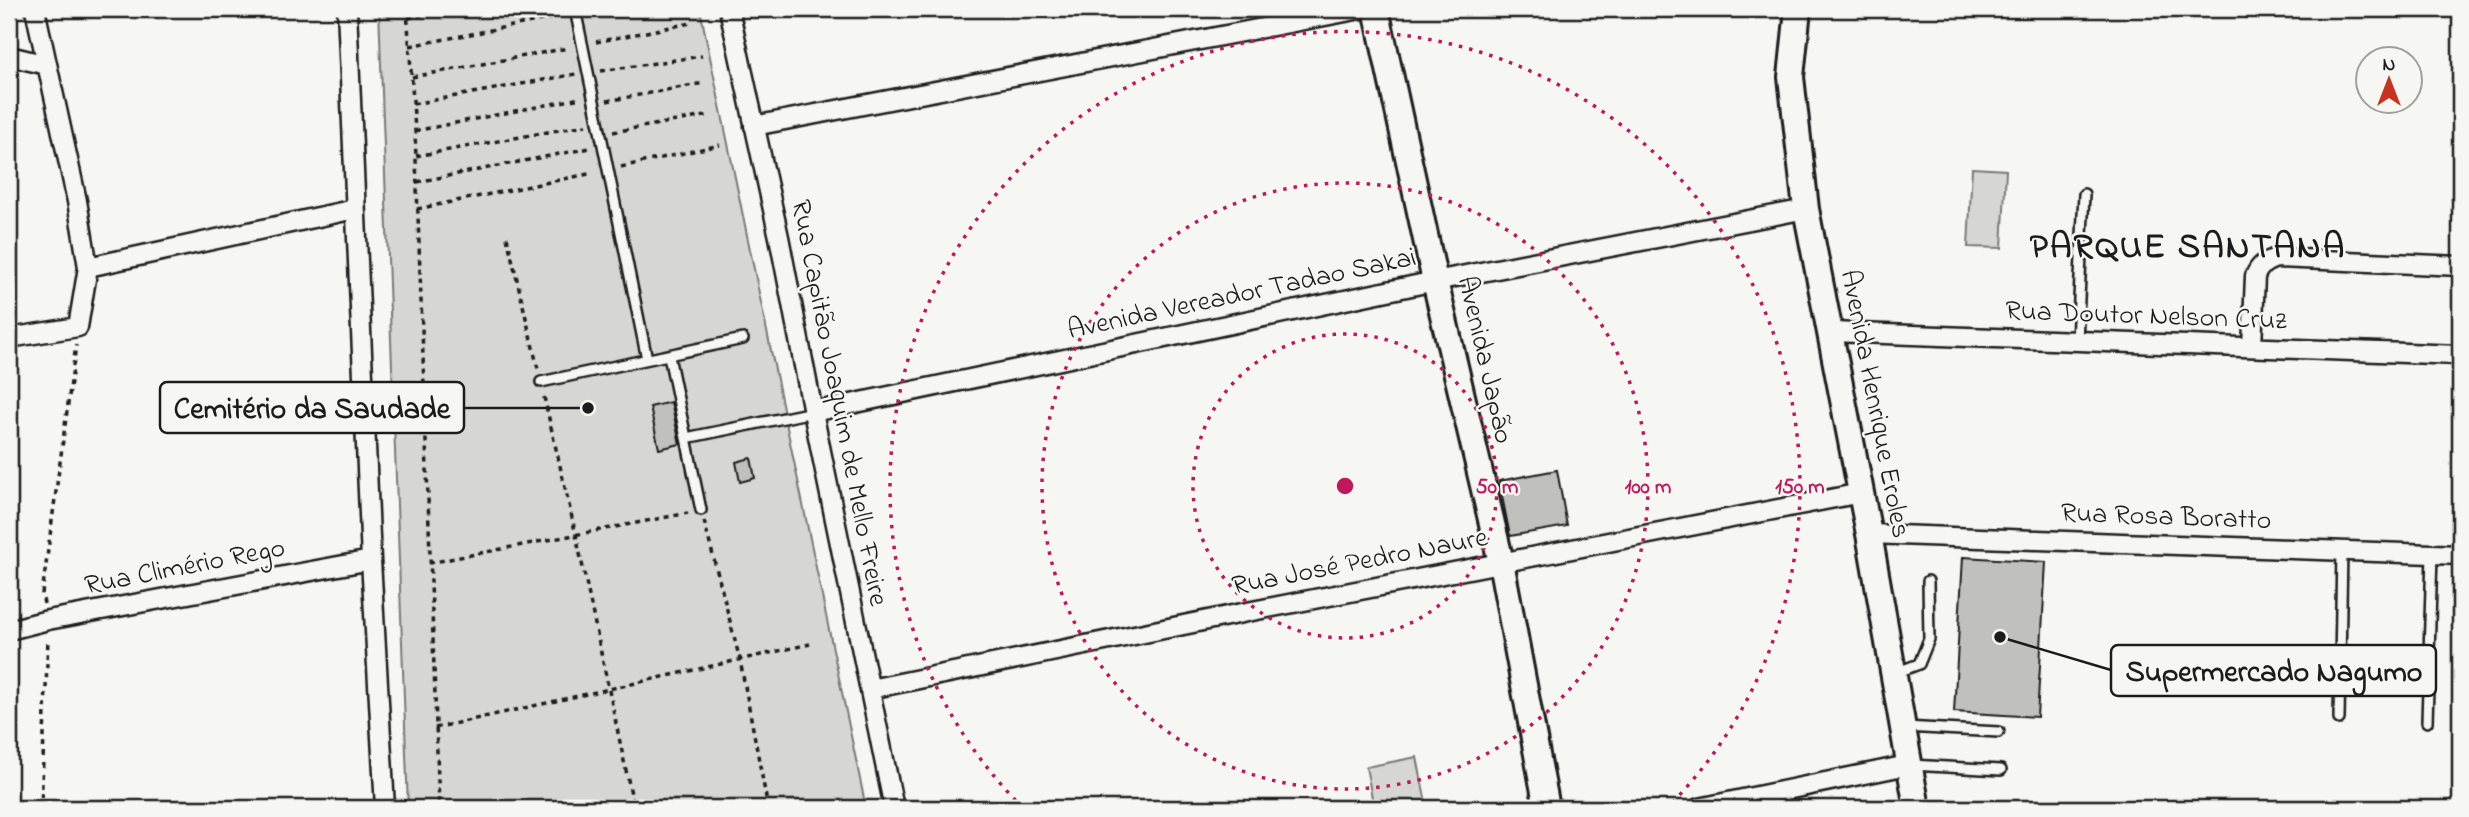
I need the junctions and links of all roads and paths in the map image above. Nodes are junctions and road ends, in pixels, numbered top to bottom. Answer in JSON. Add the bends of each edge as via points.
{"nodes":[{"id":1,"x":35,"y":9,"type":"edge"},
{"id":2,"x":347,"y":9,"type":"edge"},
{"id":3,"x":407,"y":9,"type":"edge"},
{"id":4,"x":449,"y":9,"type":"edge"},
{"id":5,"x":600,"y":9,"type":"edge"},
{"id":6,"x":729,"y":9,"type":"edge"},
{"id":7,"x":1361,"y":9,"type":"edge"},
{"id":8,"x":1376,"y":9,"type":"edge"},
{"id":9,"x":1798,"y":9,"type":"edge"},
{"id":10,"x":575,"y":11,"type":"edge"},
{"id":11,"x":408,"y":18,"type":"junction"},
{"id":12,"x":691,"y":23,"type":"dead end"},
{"id":13,"x":583,"y":45,"type":"junction"},
{"id":14,"x":410,"y":46,"type":"junction"},
{"id":15,"x":9,"y":56,"type":"edge"},
{"id":16,"x":702,"y":56,"type":"dead end"},
{"id":17,"x":47,"y":65,"type":"junction"},
{"id":18,"x":588,"y":72,"type":"junction"},
{"id":19,"x":412,"y":77,"type":"junction"},
{"id":20,"x":704,"y":83,"type":"dead end"},
{"id":21,"x":594,"y":99,"type":"junction"},
{"id":22,"x":413,"y":104,"type":"junction"},
{"id":23,"x":711,"y":115,"type":"dead end"},
{"id":24,"x":599,"y":122,"type":"junction"},
{"id":25,"x":754,"y":126,"type":"junction"},
{"id":26,"x":415,"y":131,"type":"junction"},
{"id":27,"x":601,"y":134,"type":"junction"},
{"id":28,"x":720,"y":145,"type":"dead end"},
{"id":29,"x":603,"y":146,"type":"junction"},
{"id":30,"x":416,"y":156,"type":"junction"},
{"id":31,"x":608,"y":170,"type":"junction"},
{"id":32,"x":416,"y":182,"type":"junction"},
{"id":33,"x":2084,"y":194,"type":"dead end"},
{"id":34,"x":355,"y":209,"type":"junction"},
{"id":35,"x":417,"y":209,"type":"junction"},
{"id":36,"x":1806,"y":209,"type":"junction"},
{"id":37,"x":88,"y":267,"type":"junction"},
{"id":38,"x":2460,"y":267,"type":"edge"},
{"id":39,"x":1435,"y":281,"type":"junction"},
{"id":40,"x":78,"y":327,"type":"junction"},
{"id":41,"x":1831,"y":332,"type":"junction"},
{"id":42,"x":9,"y":338,"type":"edge"},
{"id":43,"x":743,"y":339,"type":"dead end"},
{"id":44,"x":2077,"y":341,"type":"junction"},
{"id":45,"x":2252,"y":347,"type":"junction"},
{"id":46,"x":2460,"y":355,"type":"edge"},
{"id":47,"x":669,"y":356,"type":"junction"},
{"id":48,"x":647,"y":359,"type":"junction"},
{"id":49,"x":541,"y":382,"type":"dead end"},
{"id":50,"x":813,"y":412,"type":"junction"},
{"id":51,"x":686,"y":438,"type":"junction"},
{"id":52,"x":1861,"y":493,"type":"junction"},
{"id":53,"x":701,"y":510,"type":"junction"},
{"id":54,"x":1869,"y":534,"type":"junction"},
{"id":55,"x":576,"y":535,"type":"junction"},
{"id":56,"x":2342,"y":551,"type":"junction"},
{"id":57,"x":2432,"y":554,"type":"junction"},
{"id":58,"x":2460,"y":555,"type":"edge"},
{"id":59,"x":371,"y":560,"type":"junction"},
{"id":60,"x":1501,"y":562,"type":"junction"},
{"id":61,"x":429,"y":563,"type":"junction"},
{"id":62,"x":1928,"y":581,"type":"dead end"},
{"id":63,"x":48,"y":620,"type":"junction"},
{"id":64,"x":9,"y":630,"type":"edge"},
{"id":65,"x":810,"y":644,"type":"dead end"},
{"id":66,"x":740,"y":660,"type":"junction"},
{"id":67,"x":1893,"y":674,"type":"junction"},
{"id":68,"x":609,"y":689,"type":"junction"},
{"id":69,"x":870,"y":689,"type":"junction"},
{"id":70,"x":2339,"y":719,"type":"dead end"},
{"id":71,"x":2427,"y":722,"type":"dead end"},
{"id":72,"x":1902,"y":727,"type":"junction"},
{"id":73,"x":435,"y":728,"type":"junction"},
{"id":74,"x":1999,"y":732,"type":"dead end"},
{"id":75,"x":1908,"y":765,"type":"junction"},
{"id":76,"x":2001,"y":770,"type":"dead end"},
{"id":77,"x":848,"y":802,"type":"dead end"},
{"id":78,"x":768,"y":807,"type":"edge"},
{"id":79,"x":1710,"y":807,"type":"edge"},
{"id":80,"x":41,"y":808,"type":"edge"},
{"id":81,"x":385,"y":808,"type":"edge"},
{"id":82,"x":439,"y":808,"type":"edge"},
{"id":83,"x":634,"y":808,"type":"edge"},
{"id":84,"x":761,"y":808,"type":"edge"},
{"id":85,"x":811,"y":808,"type":"edge"},
{"id":86,"x":894,"y":808,"type":"edge"},
{"id":87,"x":1547,"y":808,"type":"edge"},
{"id":88,"x":1917,"y":808,"type":"edge"}],
"edges":[{"from":1,"to":17,"type":"street"},
{"from":2,"to":34,"type":"street"},
{"from":3,"to":11,"type":"path"},
{"from":4,"to":11,"type":"path"},
{"from":5,"to":10,"type":"path"},
{"from":6,"to":25,"type":"street","name":"Rua Capitão Joaquim de Mello Freire"},
{"from":7,"to":25,"type":"street"},
{"from":8,"to":39,"type":"main road","name":"Avenida Japão"},
{"from":9,"to":36,"type":"main road","name":"Avenida Henrique Eroles","via":[[1791,77]]},
{"from":10,"to":13,"type":"lane"},
{"from":10,"to":14,"type":"path"},
{"from":11,"to":14,"type":"path"},
{"from":12,"to":13,"type":"path"},
{"from":13,"to":18,"type":"lane"},
{"from":13,"to":19,"type":"path"},
{"from":14,"to":19,"type":"path"},
{"from":15,"to":17,"type":"street"},
{"from":16,"to":18,"type":"path"},
{"from":17,"to":37,"type":"street"},
{"from":18,"to":21,"type":"lane"},
{"from":18,"to":22,"type":"path"},
{"from":19,"to":22,"type":"path"},
{"from":20,"to":21,"type":"path"},
{"from":21,"to":24,"type":"lane"},
{"from":21,"to":26,"type":"path"},
{"from":22,"to":26,"type":"path"},
{"from":23,"to":27,"type":"path"},
{"from":24,"to":27,"type":"lane"},
{"from":24,"to":30,"type":"path"},
{"from":25,"to":50,"type":"street","name":"Rua Capitão Joaquim de Mello Freire"},
{"from":26,"to":30,"type":"path"},
{"from":27,"to":29,"type":"lane"},
{"from":28,"to":31,"type":"path"},
{"from":29,"to":31,"type":"lane"},
{"from":29,"to":32,"type":"path"},
{"from":30,"to":32,"type":"path"},
{"from":31,"to":35,"type":"path"},
{"from":31,"to":48,"type":"lane"},
{"from":32,"to":35,"type":"path"},
{"from":33,"to":44,"type":"lane"},
{"from":34,"to":37,"type":"street"},
{"from":34,"to":59,"type":"street"},
{"from":35,"to":61,"type":"path"},
{"from":36,"to":39,"type":"street","name":"Avenida Vereador Tadao Sakai"},
{"from":36,"to":41,"type":"main road","name":"Avenida Henrique Eroles"},
{"from":37,"to":40,"type":"street"},
{"from":38,"to":45,"type":"street","via":[[2266,261],[2255,276]]},
{"from":39,"to":50,"type":"street","name":"Avenida Vereador Tadao Sakai"},
{"from":39,"to":60,"type":"main road","name":"Avenida Japão"},
{"from":40,"to":42,"type":"street"},
{"from":40,"to":63,"type":"path","via":[[42,594]]},
{"from":41,"to":44,"type":"street","name":"Rua Doutor Nelson Cruz"},
{"from":41,"to":52,"type":"main road","name":"Avenida Henrique Eroles"},
{"from":43,"to":47,"type":"lane"},
{"from":44,"to":45,"type":"street","name":"Rua Doutor Nelson Cruz"},
{"from":45,"to":46,"type":"street","name":"Rua Doutor Nelson Cruz"},
{"from":47,"to":48,"type":"lane"},
{"from":47,"to":51,"type":"lane"},
{"from":48,"to":49,"type":"lane"},
{"from":50,"to":51,"type":"lane"},
{"from":50,"to":69,"type":"street","name":"Rua Capitão Joaquim de Mello Freire"},
{"from":51,"to":53,"type":"lane"},
{"from":52,"to":54,"type":"main road","name":"Avenida Henrique Eroles"},
{"from":52,"to":60,"type":"street","name":"Rua José Pedro Naure"},
{"from":53,"to":55,"type":"path"},
{"from":53,"to":66,"type":"path"},
{"from":54,"to":56,"type":"street","name":"Rua Rosa Boratto"},
{"from":54,"to":67,"type":"main road","name":"Avenida Henrique Eroles"},
{"from":55,"to":61,"type":"path"},
{"from":55,"to":68,"type":"path"},
{"from":56,"to":57,"type":"street","name":"Rua Rosa Boratto"},
{"from":56,"to":70,"type":"lane"},
{"from":57,"to":58,"type":"street","name":"Rua Rosa Boratto"},
{"from":57,"to":71,"type":"lane"},
{"from":59,"to":63,"type":"street","name":"Rua Climério Rego"},
{"from":59,"to":81,"type":"street"},
{"from":60,"to":69,"type":"street","name":"Rua José Pedro Naure"},
{"from":60,"to":87,"type":"main road","name":"Avenida Japão"},
{"from":61,"to":73,"type":"path"},
{"from":62,"to":67,"type":"lane","via":[[1929,639],[1919,664]]},
{"from":63,"to":64,"type":"street","name":"Rua Climério Rego"},
{"from":63,"to":80,"type":"path"},
{"from":65,"to":66,"type":"path"},
{"from":66,"to":68,"type":"path"},
{"from":66,"to":78,"type":"path"},
{"from":67,"to":72,"type":"main road","name":"Avenida Henrique Eroles"},
{"from":68,"to":73,"type":"path"},
{"from":68,"to":83,"type":"path"},
{"from":69,"to":86,"type":"street","name":"Rua Capitão Joaquim de Mello Freire"},
{"from":72,"to":74,"type":"lane"},
{"from":72,"to":75,"type":"main road","name":"Avenida Henrique Eroles"},
{"from":73,"to":82,"type":"path"},
{"from":75,"to":76,"type":"lane"},
{"from":75,"to":79,"type":"street"},
{"from":75,"to":88,"type":"main road","name":"Avenida Henrique Eroles"},
{"from":77,"to":85,"type":"path"},
{"from":78,"to":84,"type":"path"}]}
